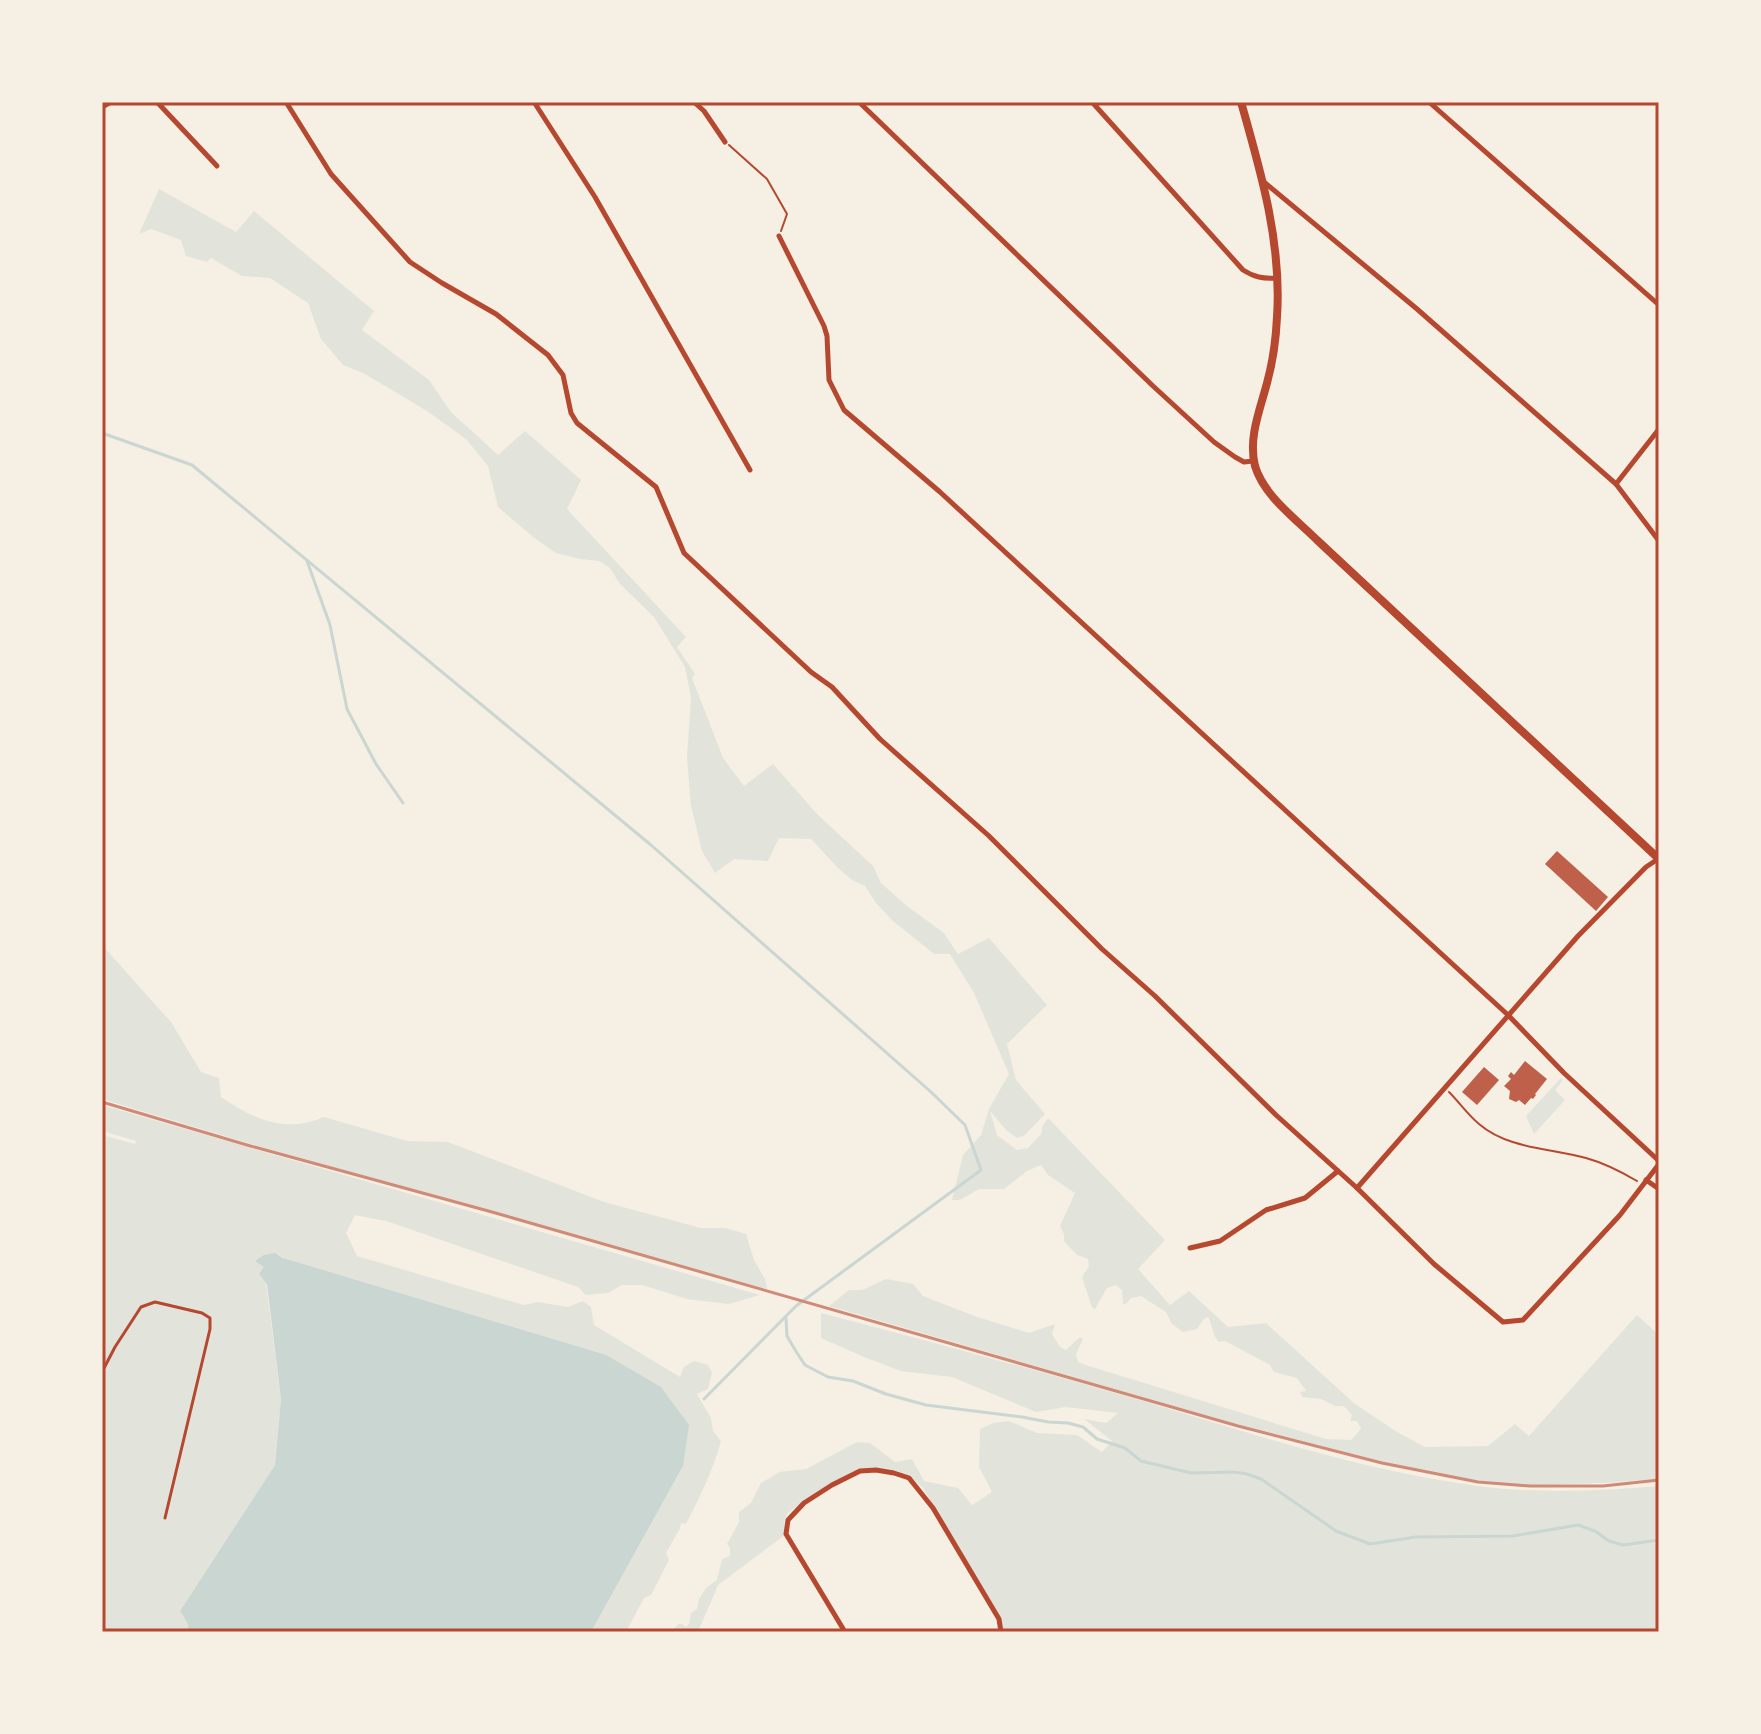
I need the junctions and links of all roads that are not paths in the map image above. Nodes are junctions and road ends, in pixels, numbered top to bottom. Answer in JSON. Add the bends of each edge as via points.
{"nodes":[{"id":1,"x":111,"y":102,"type":"edge"},
{"id":2,"x":157,"y":102,"type":"edge"},
{"id":3,"x":286,"y":102,"type":"edge"},
{"id":4,"x":534,"y":102,"type":"edge"},
{"id":5,"x":694,"y":102,"type":"edge"},
{"id":6,"x":859,"y":102,"type":"edge"},
{"id":7,"x":1092,"y":102,"type":"edge"},
{"id":8,"x":1241,"y":102,"type":"edge"},
{"id":9,"x":1429,"y":102,"type":"edge"},
{"id":10,"x":102,"y":107,"type":"edge"},
{"id":11,"x":725,"y":142,"type":"road end"},
{"id":12,"x":217,"y":166,"type":"dead end"},
{"id":13,"x":1263,"y":181,"type":"junction"},
{"id":14,"x":779,"y":236,"type":"road end"},
{"id":15,"x":1277,"y":278,"type":"junction"},
{"id":16,"x":1659,"y":305,"type":"edge"},
{"id":17,"x":1659,"y":429,"type":"edge"},
{"id":18,"x":1254,"y":461,"type":"junction"},
{"id":19,"x":750,"y":470,"type":"dead end"},
{"id":20,"x":1616,"y":484,"type":"junction"},
{"id":21,"x":1659,"y":541,"type":"edge"},
{"id":22,"x":1659,"y":859,"type":"edge"},
{"id":23,"x":1508,"y":1015,"type":"junction"},
{"id":24,"x":1659,"y":1162,"type":"edge"},
{"id":25,"x":1338,"y":1171,"type":"junction"},
{"id":26,"x":1645,"y":1182,"type":"junction"},
{"id":27,"x":1357,"y":1188,"type":"junction"},
{"id":28,"x":1659,"y":1189,"type":"edge"},
{"id":29,"x":1190,"y":1248,"type":"dead end"},
{"id":30,"x":102,"y":1372,"type":"edge"},
{"id":31,"x":165,"y":1518,"type":"dead end"},
{"id":32,"x":845,"y":1632,"type":"edge"},
{"id":33,"x":1001,"y":1632,"type":"edge"}],
"edges":[{"from":1,"to":10,"type":"street"},
{"from":2,"to":12,"type":"street"},
{"from":3,"to":25,"type":"street","via":[[331,174],[410,262],[496,314],[548,355],[563,375],[577,423],[656,487],[684,553],[832,687],[880,739],[989,836]]},
{"from":4,"to":19,"type":"street","via":[[603,210]]},
{"from":5,"to":11,"type":"street"},
{"from":6,"to":18,"type":"street","via":[[1214,442],[1244,462]]},
{"from":7,"to":15,"type":"street","via":[[1243,270],[1263,279]]},
{"from":8,"to":13,"type":"main road"},
{"from":9,"to":16,"type":"street"},
{"from":13,"to":15,"type":"main road"},
{"from":13,"to":20,"type":"street"},
{"from":14,"to":23,"type":"street","via":[[824,326],[829,380],[844,410],[940,492]]},
{"from":15,"to":18,"type":"main road","via":[[1276,339],[1253,443]]},
{"from":17,"to":20,"type":"street"},
{"from":18,"to":22,"type":"main road","via":[[1266,488],[1317,540]]},
{"from":20,"to":21,"type":"street"},
{"from":22,"to":23,"type":"street","via":[[1578,936]]},
{"from":23,"to":24,"type":"street"},
{"from":23,"to":27,"type":"street"},
{"from":24,"to":26,"type":"street"},
{"from":25,"to":27,"type":"street"},
{"from":25,"to":29,"type":"street","via":[[1305,1198],[1266,1210],[1220,1241]]},
{"from":26,"to":27,"type":"street","via":[[1523,1320],[1503,1322]]},
{"from":26,"to":28,"type":"street"},
{"from":30,"to":31,"type":"lane","via":[[141,1307],[155,1302],[210,1318]]},
{"from":32,"to":33,"type":"street","via":[[786,1534],[788,1520],[832,1485],[860,1471],[876,1470],[909,1478],[933,1508],[999,1619]]}]}
